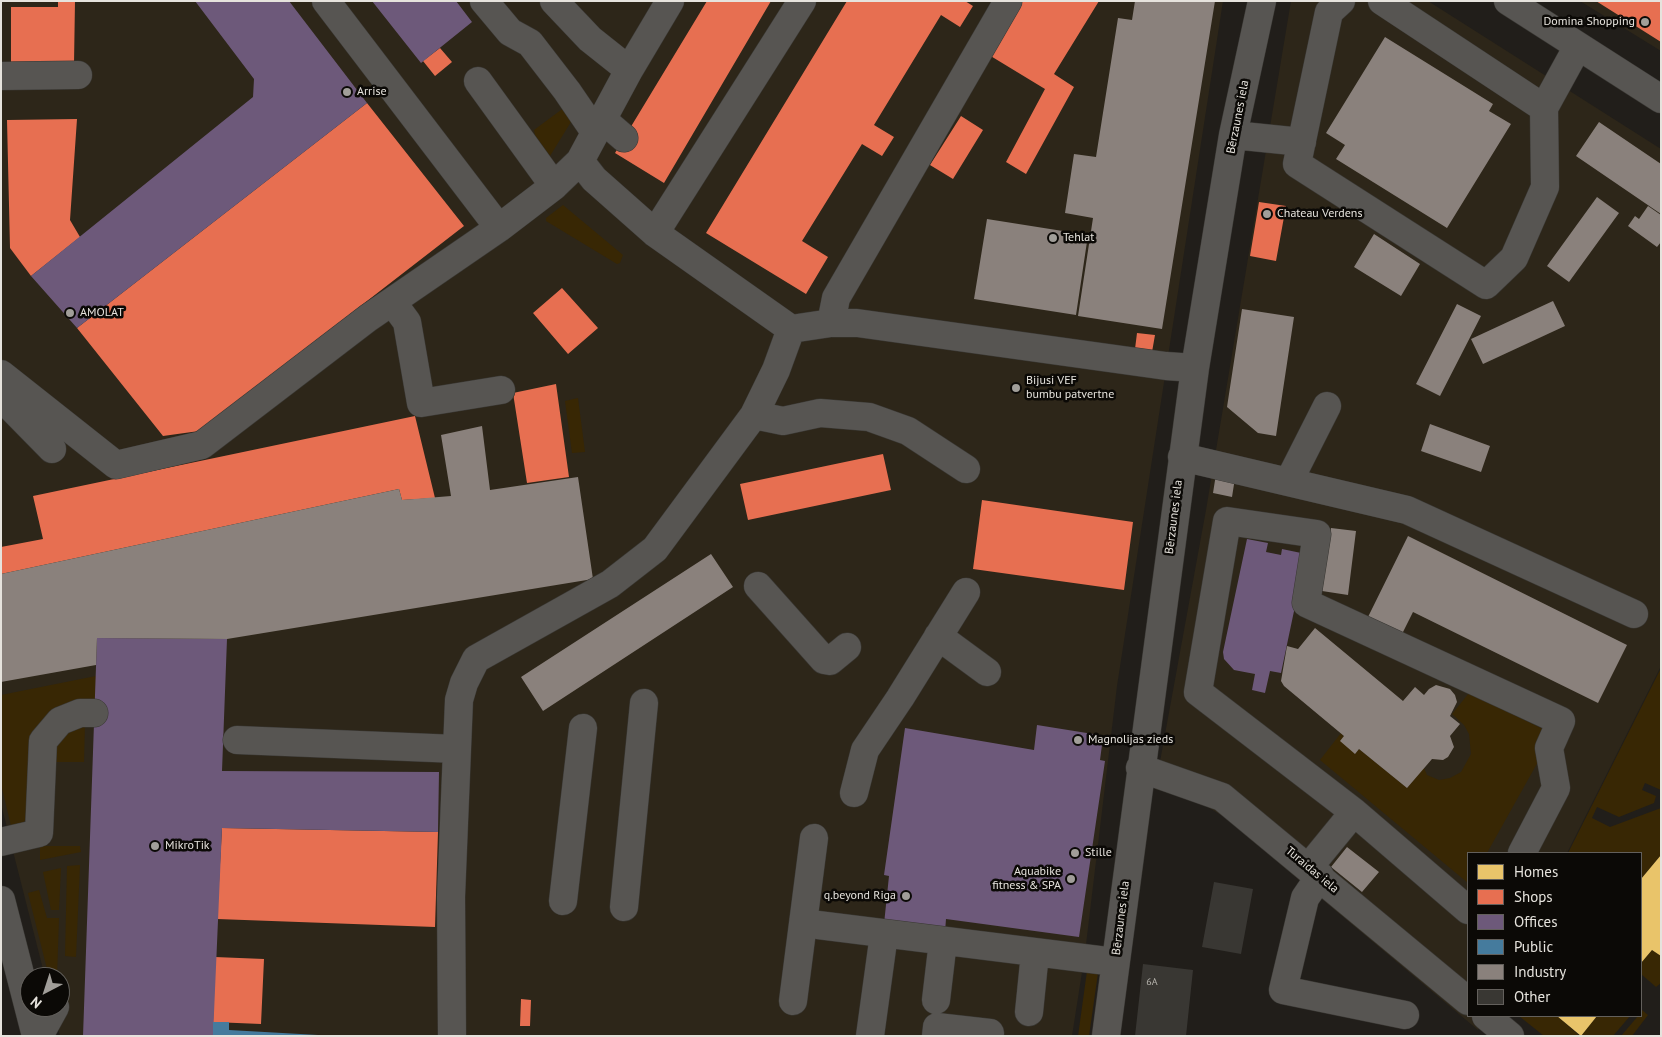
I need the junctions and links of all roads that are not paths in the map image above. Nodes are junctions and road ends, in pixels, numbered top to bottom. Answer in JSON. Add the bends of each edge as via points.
{"nodes":[{"id":1,"x":326,"y":1,"type":"edge"},
{"id":2,"x":484,"y":1,"type":"edge"},
{"id":3,"x":554,"y":1,"type":"edge"},
{"id":4,"x":670,"y":1,"type":"edge"},
{"id":5,"x":802,"y":1,"type":"edge"},
{"id":6,"x":1008,"y":1,"type":"edge"},
{"id":7,"x":1262,"y":1,"type":"edge"},
{"id":8,"x":1341,"y":1,"type":"edge"},
{"id":9,"x":1382,"y":1,"type":"edge"},
{"id":10,"x":1508,"y":1,"type":"edge"},
{"id":11,"x":1578,"y":46,"type":"junction"},
{"id":12,"x":629,"y":70,"type":"junction"},
{"id":13,"x":78,"y":75,"type":"dead end"},
{"id":14,"x":1,"y":76,"type":"edge"},
{"id":15,"x":478,"y":81,"type":"dead end"},
{"id":16,"x":1661,"y":99,"type":"edge"},
{"id":17,"x":1544,"y":108,"type":"junction"},
{"id":18,"x":598,"y":126,"type":"junction"},
{"id":19,"x":1233,"y":135,"type":"junction"},
{"id":20,"x":624,"y":138,"type":"dead end"},
{"id":21,"x":1302,"y":142,"type":"junction"},
{"id":22,"x":580,"y":161,"type":"junction"},
{"id":23,"x":554,"y":186,"type":"junction"},
{"id":24,"x":499,"y":228,"type":"junction"},
{"id":25,"x":655,"y":233,"type":"junction"},
{"id":26,"x":393,"y":303,"type":"junction"},
{"id":27,"x":831,"y":323,"type":"junction"},
{"id":28,"x":791,"y":329,"type":"junction"},
{"id":29,"x":1195,"y":368,"type":"junction"},
{"id":30,"x":1,"y":374,"type":"edge"},
{"id":31,"x":501,"y":390,"type":"dead end"},
{"id":32,"x":1,"y":397,"type":"edge"},
{"id":33,"x":1328,"y":406,"type":"dead end"},
{"id":34,"x":754,"y":415,"type":"junction"},
{"id":35,"x":52,"y":449,"type":"dead end"},
{"id":36,"x":1182,"y":457,"type":"junction"},
{"id":37,"x":966,"y":469,"type":"dead end"},
{"id":38,"x":1289,"y":481,"type":"junction"},
{"id":39,"x":758,"y":586,"type":"dead end"},
{"id":40,"x":966,"y":592,"type":"dead end"},
{"id":41,"x":1634,"y":614,"type":"dead end"},
{"id":42,"x":938,"y":636,"type":"junction"},
{"id":43,"x":847,"y":647,"type":"dead end"},
{"id":44,"x":987,"y":672,"type":"dead end"},
{"id":45,"x":644,"y":703,"type":"dead end"},
{"id":46,"x":94,"y":713,"type":"dead end"},
{"id":47,"x":583,"y":728,"type":"dead end"},
{"id":48,"x":237,"y":740,"type":"dead end"},
{"id":49,"x":457,"y":749,"type":"junction"},
{"id":50,"x":1140,"y":768,"type":"junction"},
{"id":51,"x":854,"y":793,"type":"dead end"},
{"id":52,"x":1354,"y":812,"type":"junction"},
{"id":53,"x":814,"y":838,"type":"dead end"},
{"id":54,"x":1,"y":842,"type":"edge"},
{"id":55,"x":1523,"y":852,"type":"edge"},
{"id":56,"x":1315,"y":872,"type":"junction"},
{"id":57,"x":1,"y":900,"type":"edge"},
{"id":58,"x":563,"y":901,"type":"dead end"},
{"id":59,"x":624,"y":907,"type":"dead end"},
{"id":60,"x":1467,"y":909,"type":"edge"},
{"id":61,"x":818,"y":925,"type":"dead end"},
{"id":62,"x":884,"y":934,"type":"junction"},
{"id":63,"x":943,"y":941,"type":"junction"},
{"id":64,"x":1036,"y":953,"type":"junction"},
{"id":65,"x":1115,"y":962,"type":"junction"},
{"id":66,"x":936,"y":1000,"type":"dead end"},
{"id":67,"x":1467,"y":1000,"type":"edge"},
{"id":68,"x":793,"y":1001,"type":"dead end"},
{"id":69,"x":1029,"y":1012,"type":"dead end"},
{"id":70,"x":1405,"y":1014,"type":"dead end"},
{"id":71,"x":48,"y":1017,"type":"edge"},
{"id":72,"x":1487,"y":1017,"type":"edge"},
{"id":73,"x":990,"y":1033,"type":"dead end"},
{"id":74,"x":37,"y":1036,"type":"edge"},
{"id":75,"x":452,"y":1036,"type":"edge"},
{"id":76,"x":870,"y":1036,"type":"edge"},
{"id":77,"x":936,"y":1036,"type":"edge"},
{"id":78,"x":1106,"y":1036,"type":"edge"},
{"id":79,"x":1510,"y":1036,"type":"edge"}],
"edges":[{"from":1,"to":24,"type":"street"},
{"from":2,"to":18,"type":"street","via":[[510,32],[530,43]]},
{"from":3,"to":12,"type":"street","via":[[590,39]]},
{"from":4,"to":12,"type":"street"},
{"from":5,"to":25,"type":"street"},
{"from":6,"to":27,"type":"street","via":[[836,298]]},
{"from":7,"to":19,"type":"street","name":"Bērzaunes iela"},
{"from":8,"to":21,"type":"street","via":[[1329,12]]},
{"from":9,"to":17,"type":"street"},
{"from":10,"to":11,"type":"street"},
{"from":11,"to":16,"type":"street"},
{"from":11,"to":17,"type":"street"},
{"from":12,"to":18,"type":"street"},
{"from":13,"to":14,"type":"street"},
{"from":15,"to":23,"type":"street"},
{"from":17,"to":21,"type":"street","via":[[1545,188],[1514,258],[1486,285],[1297,164]]},
{"from":18,"to":20,"type":"street"},
{"from":18,"to":22,"type":"street"},
{"from":19,"to":21,"type":"street"},
{"from":19,"to":29,"type":"street","name":"Bērzaunes iela"},
{"from":22,"to":23,"type":"street"},
{"from":22,"to":25,"type":"street","via":[[594,179]]},
{"from":23,"to":24,"type":"street"},
{"from":24,"to":26,"type":"street"},
{"from":25,"to":28,"type":"street"},
{"from":26,"to":30,"type":"street","via":[[368,318],[202,445],[116,465]]},
{"from":26,"to":31,"type":"street","via":[[407,322],[421,403]]},
{"from":27,"to":28,"type":"street"},
{"from":27,"to":29,"type":"street","via":[[857,323]]},
{"from":28,"to":34,"type":"street"},
{"from":29,"to":36,"type":"street","name":"Bērzaunes iela"},
{"from":32,"to":35,"type":"street"},
{"from":33,"to":38,"type":"street"},
{"from":34,"to":37,"type":"street","via":[[783,421],[820,414],[869,417],[908,431]]},
{"from":34,"to":49,"type":"street","via":[[655,549],[610,584],[476,659],[459,700]]},
{"from":36,"to":38,"type":"street"},
{"from":36,"to":50,"type":"street","name":"Bērzaunes iela"},
{"from":38,"to":41,"type":"street","via":[[1407,510]]},
{"from":39,"to":43,"type":"street","via":[[824,660],[830,661]]},
{"from":40,"to":42,"type":"street"},
{"from":42,"to":44,"type":"street"},
{"from":42,"to":51,"type":"street","via":[[865,750]]},
{"from":45,"to":59,"type":"street"},
{"from":46,"to":54,"type":"street","via":[[80,713],[60,721],[43,741],[39,833]]},
{"from":47,"to":58,"type":"street"},
{"from":48,"to":49,"type":"street"},
{"from":49,"to":75,"type":"street","via":[[451,897]]},
{"from":50,"to":56,"type":"street","name":"Turaidas iela","via":[[1222,797]]},
{"from":50,"to":65,"type":"street","name":"Bērzaunes iela"},
{"from":52,"to":55,"type":"street","via":[[1198,692],[1227,521],[1317,534],[1306,603],[1562,721],[1549,748],[1556,788]]},
{"from":52,"to":56,"type":"street"},
{"from":52,"to":60,"type":"street"},
{"from":53,"to":68,"type":"street"},
{"from":56,"to":67,"type":"street","name":"Turaidas iela"},
{"from":56,"to":70,"type":"street","via":[[1305,898],[1284,990]]},
{"from":57,"to":74,"type":"street"},
{"from":61,"to":62,"type":"street"},
{"from":62,"to":63,"type":"street"},
{"from":62,"to":76,"type":"street"},
{"from":63,"to":64,"type":"street"},
{"from":63,"to":66,"type":"street"},
{"from":64,"to":65,"type":"street"},
{"from":64,"to":69,"type":"street"},
{"from":65,"to":78,"type":"street","name":"Bērzaunes iela"},
{"from":71,"to":74,"type":"street"},
{"from":72,"to":79,"type":"street"},
{"from":73,"to":77,"type":"street","via":[[937,1027]]}]}
